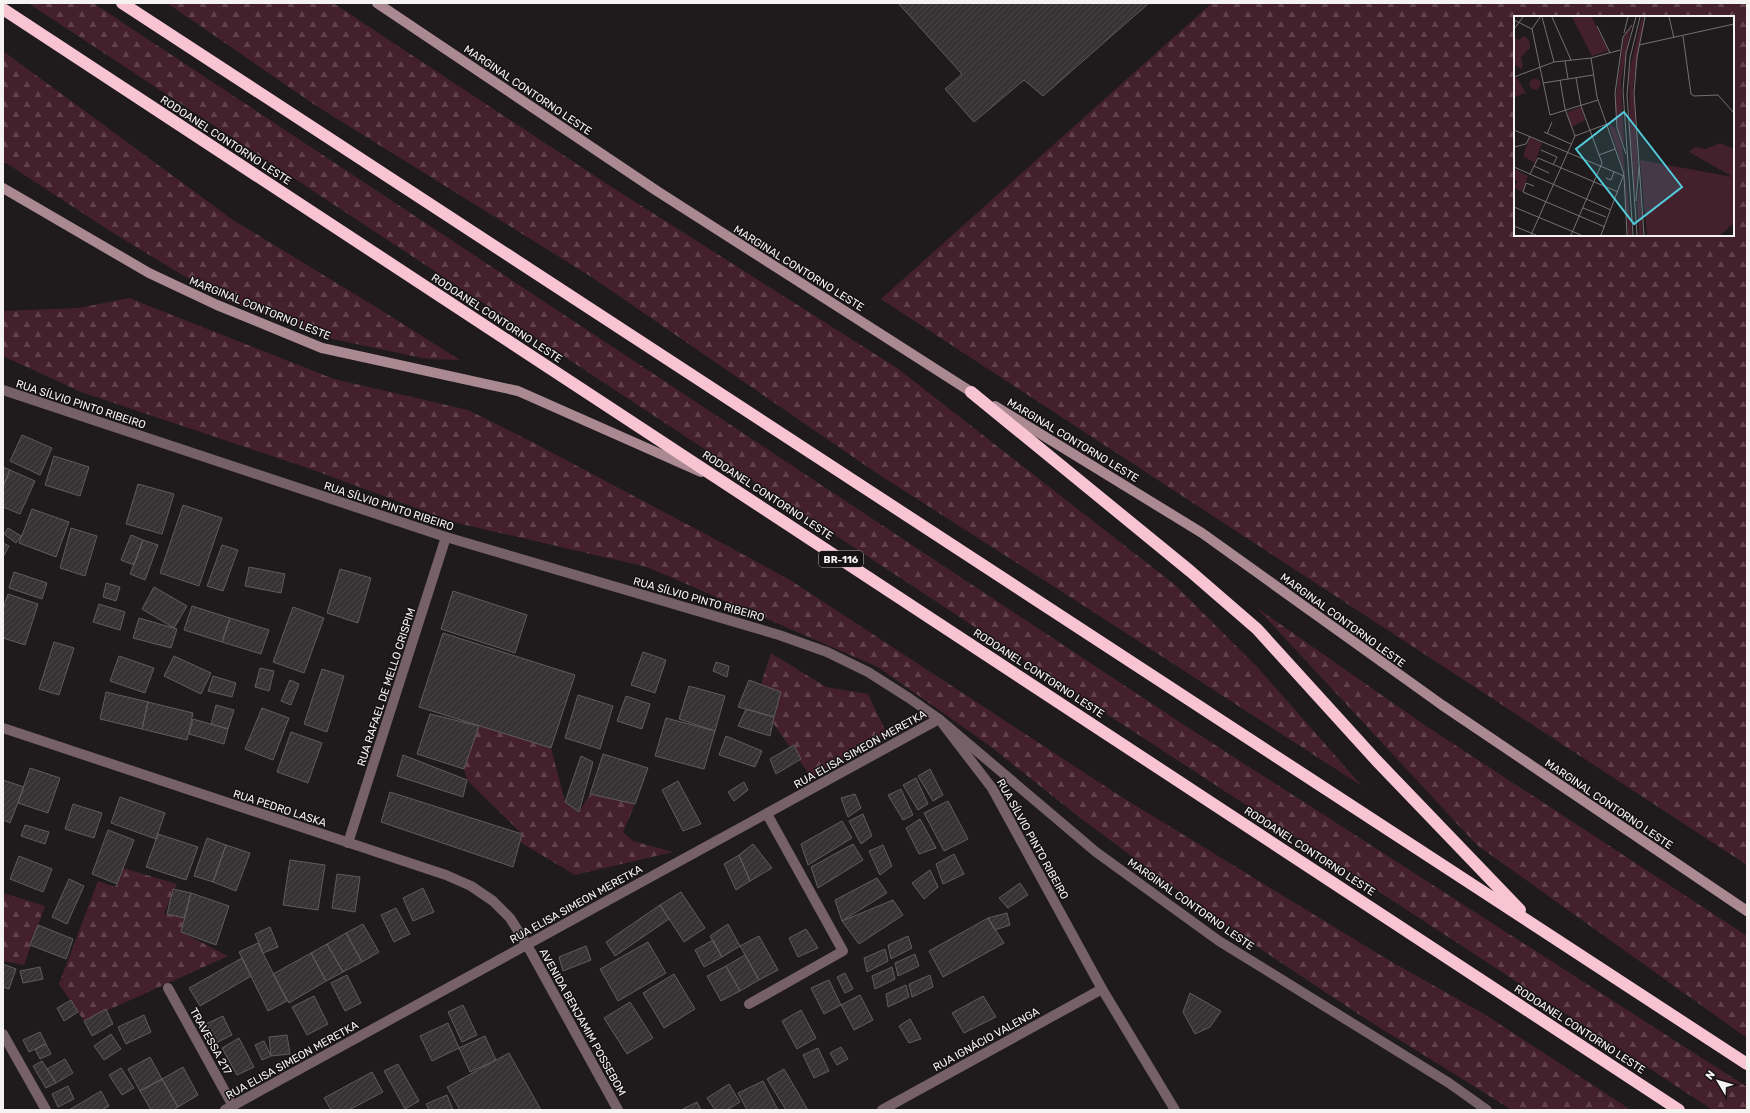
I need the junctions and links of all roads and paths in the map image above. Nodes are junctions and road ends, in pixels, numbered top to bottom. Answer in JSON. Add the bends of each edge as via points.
{"nodes":[{"id":1,"x":122,"y":3,"type":"edge"},
{"id":2,"x":377,"y":3,"type":"edge"},
{"id":3,"x":3,"y":9,"type":"edge"},
{"id":4,"x":3,"y":188,"type":"edge"},
{"id":5,"x":3,"y":390,"type":"edge"},
{"id":6,"x":972,"y":392,"type":"junction"},
{"id":7,"x":726,"y":483,"type":"junction"},
{"id":8,"x":446,"y":538,"type":"junction"},
{"id":9,"x":939,"y":719,"type":"junction"},
{"id":10,"x":3,"y":728,"type":"edge"},
{"id":11,"x":767,"y":814,"type":"junction"},
{"id":12,"x":348,"y":843,"type":"junction"},
{"id":13,"x":1747,"y":911,"type":"edge"},
{"id":14,"x":1535,"y":926,"type":"junction"},
{"id":15,"x":527,"y":945,"type":"junction"},
{"id":16,"x":168,"y":988,"type":"dead end"},
{"id":17,"x":1102,"y":989,"type":"junction"},
{"id":18,"x":749,"y":1004,"type":"dead end"},
{"id":19,"x":3,"y":1034,"type":"edge"},
{"id":20,"x":1747,"y":1064,"type":"edge"},
{"id":21,"x":229,"y":1108,"type":"edge"},
{"id":22,"x":46,"y":1110,"type":"edge"},
{"id":23,"x":618,"y":1110,"type":"edge"},
{"id":24,"x":882,"y":1110,"type":"edge"},
{"id":25,"x":1175,"y":1110,"type":"edge"},
{"id":26,"x":1487,"y":1110,"type":"edge"},
{"id":27,"x":1679,"y":1110,"type":"edge"}],
"edges":[{"from":1,"to":14,"type":"highway"},
{"from":2,"to":6,"type":"main road","name":"MARGINAL CONTORNO LESTE","via":[[657,192]]},
{"from":3,"to":7,"type":"highway","name":"RODOANEL CONTORNO LESTE","number":"BR-116"},
{"from":4,"to":7,"type":"main road","name":"MARGINAL CONTORNO LESTE","via":[[149,274],[322,348],[518,391]]},
{"from":5,"to":8,"type":"street","name":"RUA SÍLVIO PINTO RIBEIRO"},
{"from":6,"to":13,"type":"main road","name":"MARGINAL CONTORNO LESTE","via":[[1202,533],[1442,705]]},
{"from":6,"to":14,"type":"highway","via":[[1257,629],[1376,760]]},
{"from":7,"to":27,"type":"highway","name":"RODOANEL CONTORNO LESTE","number":"BR-116"},
{"from":8,"to":9,"type":"street","name":"RUA SÍLVIO PINTO RIBEIRO","via":[[779,635],[827,652],[868,672]]},
{"from":8,"to":12,"type":"street","name":"RUA RAFAEL DE MELLO CRISPIM"},
{"from":9,"to":11,"type":"street","name":"RUA ELISA SIMEON MERETKA"},
{"from":9,"to":17,"type":"street","name":"RUA SÍLVIO PINTO RIBEIRO","via":[[992,788]]},
{"from":9,"to":26,"type":"street","name":"MARGINAL CONTORNO LESTE","via":[[1096,852],[1220,941],[1449,1083]]},
{"from":10,"to":12,"type":"street","name":"RUA PEDRO LASKA"},
{"from":11,"to":15,"type":"street","name":"RUA ELISA SIMEON MERETKA"},
{"from":11,"to":18,"type":"street","via":[[843,951]]},
{"from":12,"to":15,"type":"street","name":"RUA PEDRO LASKA","via":[[470,886],[493,901],[504,912]]},
{"from":14,"to":20,"type":"highway"},
{"from":15,"to":21,"type":"street","name":"RUA ELISA SIMEON MERETKA"},
{"from":15,"to":23,"type":"street","name":"AVENIDA BENJAMIM POSSEBOM"},
{"from":16,"to":21,"type":"street","name":"TRAVESSA 217"},
{"from":17,"to":24,"type":"street","name":"RUA IGNÁCIO VALENGA"},
{"from":17,"to":25,"type":"street","name":"RUA SÍLVIO PINTO RIBEIRO"},
{"from":19,"to":22,"type":"street"}]}
